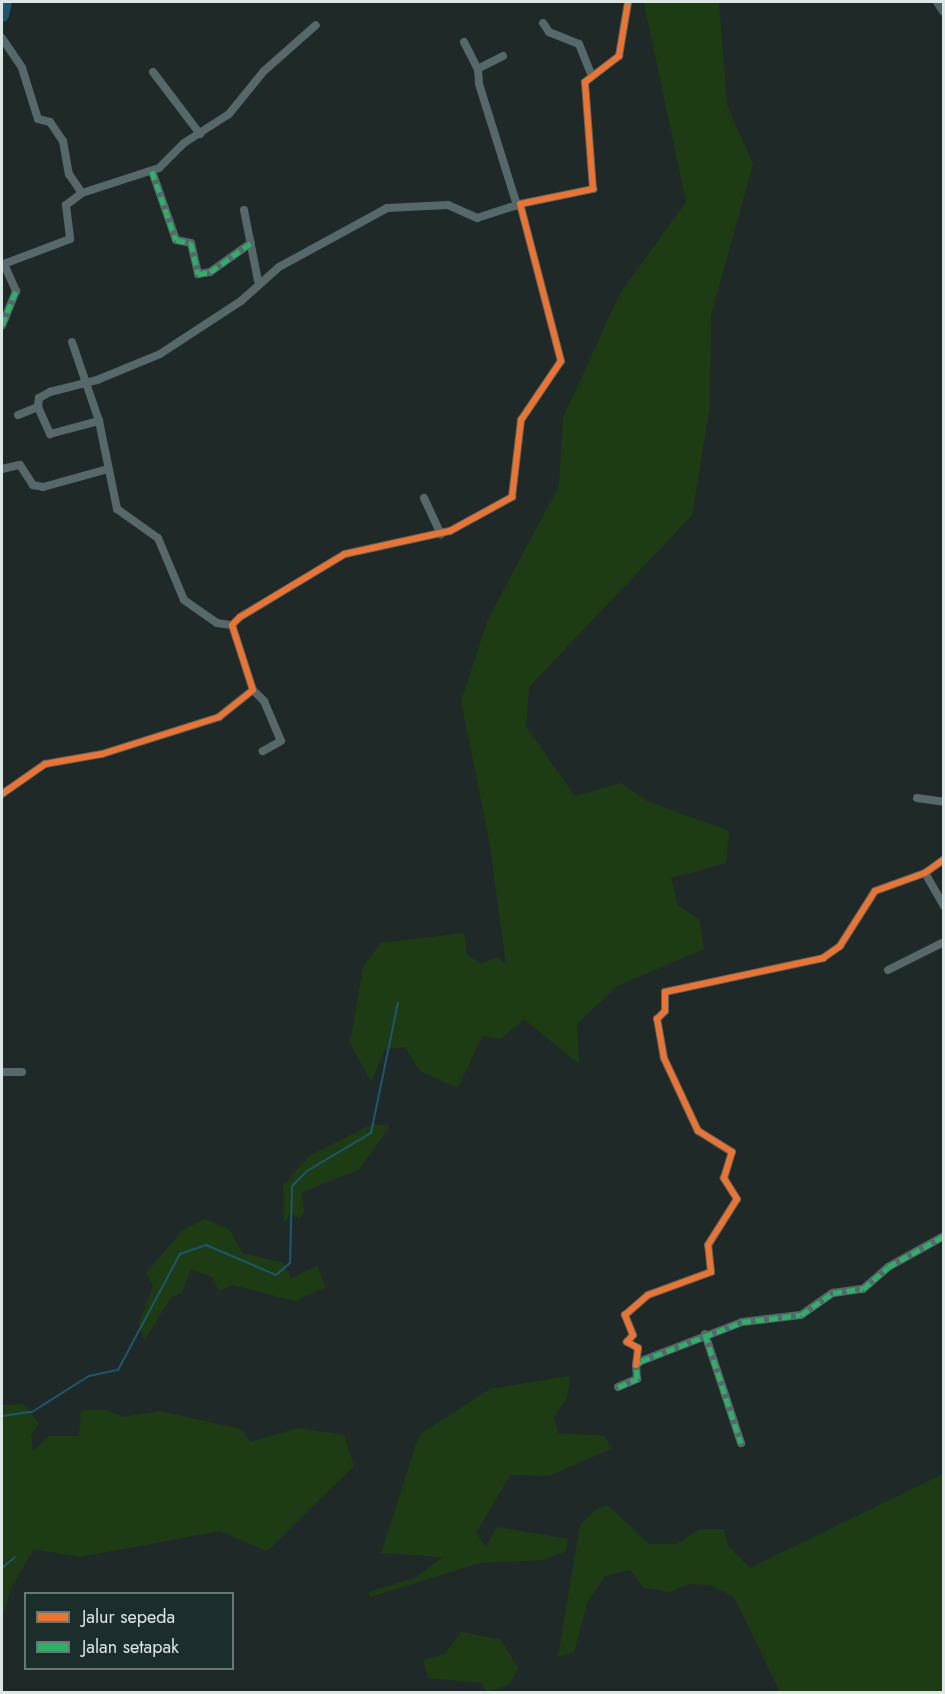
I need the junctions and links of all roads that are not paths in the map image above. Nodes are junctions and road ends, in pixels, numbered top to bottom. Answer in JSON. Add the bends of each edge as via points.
{"nodes":[{"id":1,"x":628,"y":2,"type":"edge"},
{"id":2,"x":938,"y":2,"type":"edge"},
{"id":3,"x":944,"y":11,"type":"edge"},
{"id":4,"x":543,"y":23,"type":"dead end"},
{"id":5,"x":316,"y":25,"type":"dead end"},
{"id":6,"x":2,"y":38,"type":"edge"},
{"id":7,"x":464,"y":42,"type":"dead end"},
{"id":8,"x":503,"y":56,"type":"dead end"},
{"id":9,"x":478,"y":69,"type":"junction"},
{"id":10,"x":153,"y":72,"type":"dead end"},
{"id":11,"x":591,"y":74,"type":"junction"},
{"id":12,"x":200,"y":134,"type":"junction"},
{"id":13,"x":152,"y":171,"type":"junction"},
{"id":14,"x":82,"y":193,"type":"junction"},
{"id":15,"x":519,"y":204,"type":"junction"},
{"id":16,"x":244,"y":210,"type":"dead end"},
{"id":17,"x":251,"y":243,"type":"junction"},
{"id":18,"x":2,"y":267,"type":"edge"},
{"id":19,"x":258,"y":281,"type":"junction"},
{"id":20,"x":2,"y":325,"type":"edge"},
{"id":21,"x":72,"y":342,"type":"dead end"},
{"id":22,"x":88,"y":382,"type":"junction"},
{"id":23,"x":38,"y":407,"type":"junction"},
{"id":24,"x":18,"y":415,"type":"dead end"},
{"id":25,"x":99,"y":421,"type":"junction"},
{"id":26,"x":2,"y":469,"type":"edge"},
{"id":27,"x":108,"y":469,"type":"junction"},
{"id":28,"x":424,"y":498,"type":"dead end"},
{"id":29,"x":441,"y":534,"type":"junction"},
{"id":30,"x":232,"y":625,"type":"junction"},
{"id":31,"x":253,"y":690,"type":"junction"},
{"id":32,"x":263,"y":751,"type":"dead end"},
{"id":33,"x":2,"y":794,"type":"edge"},
{"id":34,"x":917,"y":798,"type":"dead end"},
{"id":35,"x":944,"y":802,"type":"edge"},
{"id":36,"x":944,"y":859,"type":"edge"},
{"id":37,"x":925,"y":873,"type":"junction"},
{"id":38,"x":944,"y":906,"type":"edge"},
{"id":39,"x":944,"y":942,"type":"edge"},
{"id":40,"x":888,"y":970,"type":"dead end"},
{"id":41,"x":2,"y":1072,"type":"edge"},
{"id":42,"x":22,"y":1072,"type":"dead end"},
{"id":43,"x":944,"y":1236,"type":"edge"},
{"id":44,"x":705,"y":1334,"type":"junction"},
{"id":45,"x":636,"y":1365,"type":"junction"},
{"id":46,"x":618,"y":1387,"type":"dead end"},
{"id":47,"x":741,"y":1443,"type":"dead end"}],
"edges":[{"from":1,"to":11,"type":"street","via":[[619,56]]},
{"from":2,"to":3,"type":"main road"},
{"from":4,"to":11,"type":"street","via":[[549,32],[579,44]]},
{"from":5,"to":12,"type":"street","via":[[264,71],[251,93]]},
{"from":6,"to":14,"type":"street","via":[[22,68],[40,122],[52,123],[67,149],[69,174]]},
{"from":7,"to":9,"type":"street"},
{"from":8,"to":9,"type":"street"},
{"from":9,"to":15,"type":"street","via":[[496,148]]},
{"from":10,"to":12,"type":"street"},
{"from":11,"to":15,"type":"street","via":[[584,87],[592,189]]},
{"from":12,"to":13,"type":"street"},
{"from":13,"to":14,"type":"street"},
{"from":13,"to":17,"type":"street","via":[[176,240],[192,245],[196,272],[210,272]]},
{"from":14,"to":18,"type":"street","via":[[66,205],[70,239],[11,258]]},
{"from":15,"to":19,"type":"street","via":[[477,218],[448,204],[387,208]]},
{"from":15,"to":29,"type":"street","via":[[561,361],[521,420],[512,496]]},
{"from":16,"to":17,"type":"street"},
{"from":17,"to":19,"type":"street"},
{"from":18,"to":20,"type":"street","via":[[16,291]]},
{"from":19,"to":22,"type":"street","via":[[241,301],[160,354]]},
{"from":21,"to":22,"type":"street"},
{"from":22,"to":23,"type":"street","via":[[43,395]]},
{"from":22,"to":25,"type":"street"},
{"from":23,"to":24,"type":"street"},
{"from":23,"to":25,"type":"street","via":[[50,434]]},
{"from":25,"to":27,"type":"street"},
{"from":26,"to":27,"type":"street","via":[[20,465],[33,484],[43,487]]},
{"from":27,"to":30,"type":"street","via":[[117,509],[158,538],[179,594],[217,623]]},
{"from":28,"to":29,"type":"street"},
{"from":29,"to":30,"type":"street","via":[[388,540],[345,554]]},
{"from":30,"to":31,"type":"street"},
{"from":31,"to":32,"type":"street","via":[[264,701],[281,741]]},
{"from":31,"to":33,"type":"street","via":[[246,700],[209,723],[102,754],[45,764]]},
{"from":34,"to":35,"type":"street"},
{"from":36,"to":37,"type":"street"},
{"from":37,"to":38,"type":"street"},
{"from":37,"to":45,"type":"street","via":[[875,891],[840,946],[823,958],[665,992],[665,1011],[657,1019],[664,1058],[698,1131],[732,1152],[724,1177],[737,1199],[708,1245],[711,1272],[648,1295],[624,1317],[633,1335],[627,1341],[638,1350]]},
{"from":39,"to":40,"type":"street"},
{"from":41,"to":42,"type":"street"},
{"from":43,"to":44,"type":"street","via":[[893,1263],[863,1289],[833,1293],[801,1315],[750,1320]]},
{"from":44,"to":45,"type":"street"},
{"from":44,"to":47,"type":"street"},
{"from":45,"to":46,"type":"street","via":[[637,1379]]}]}
